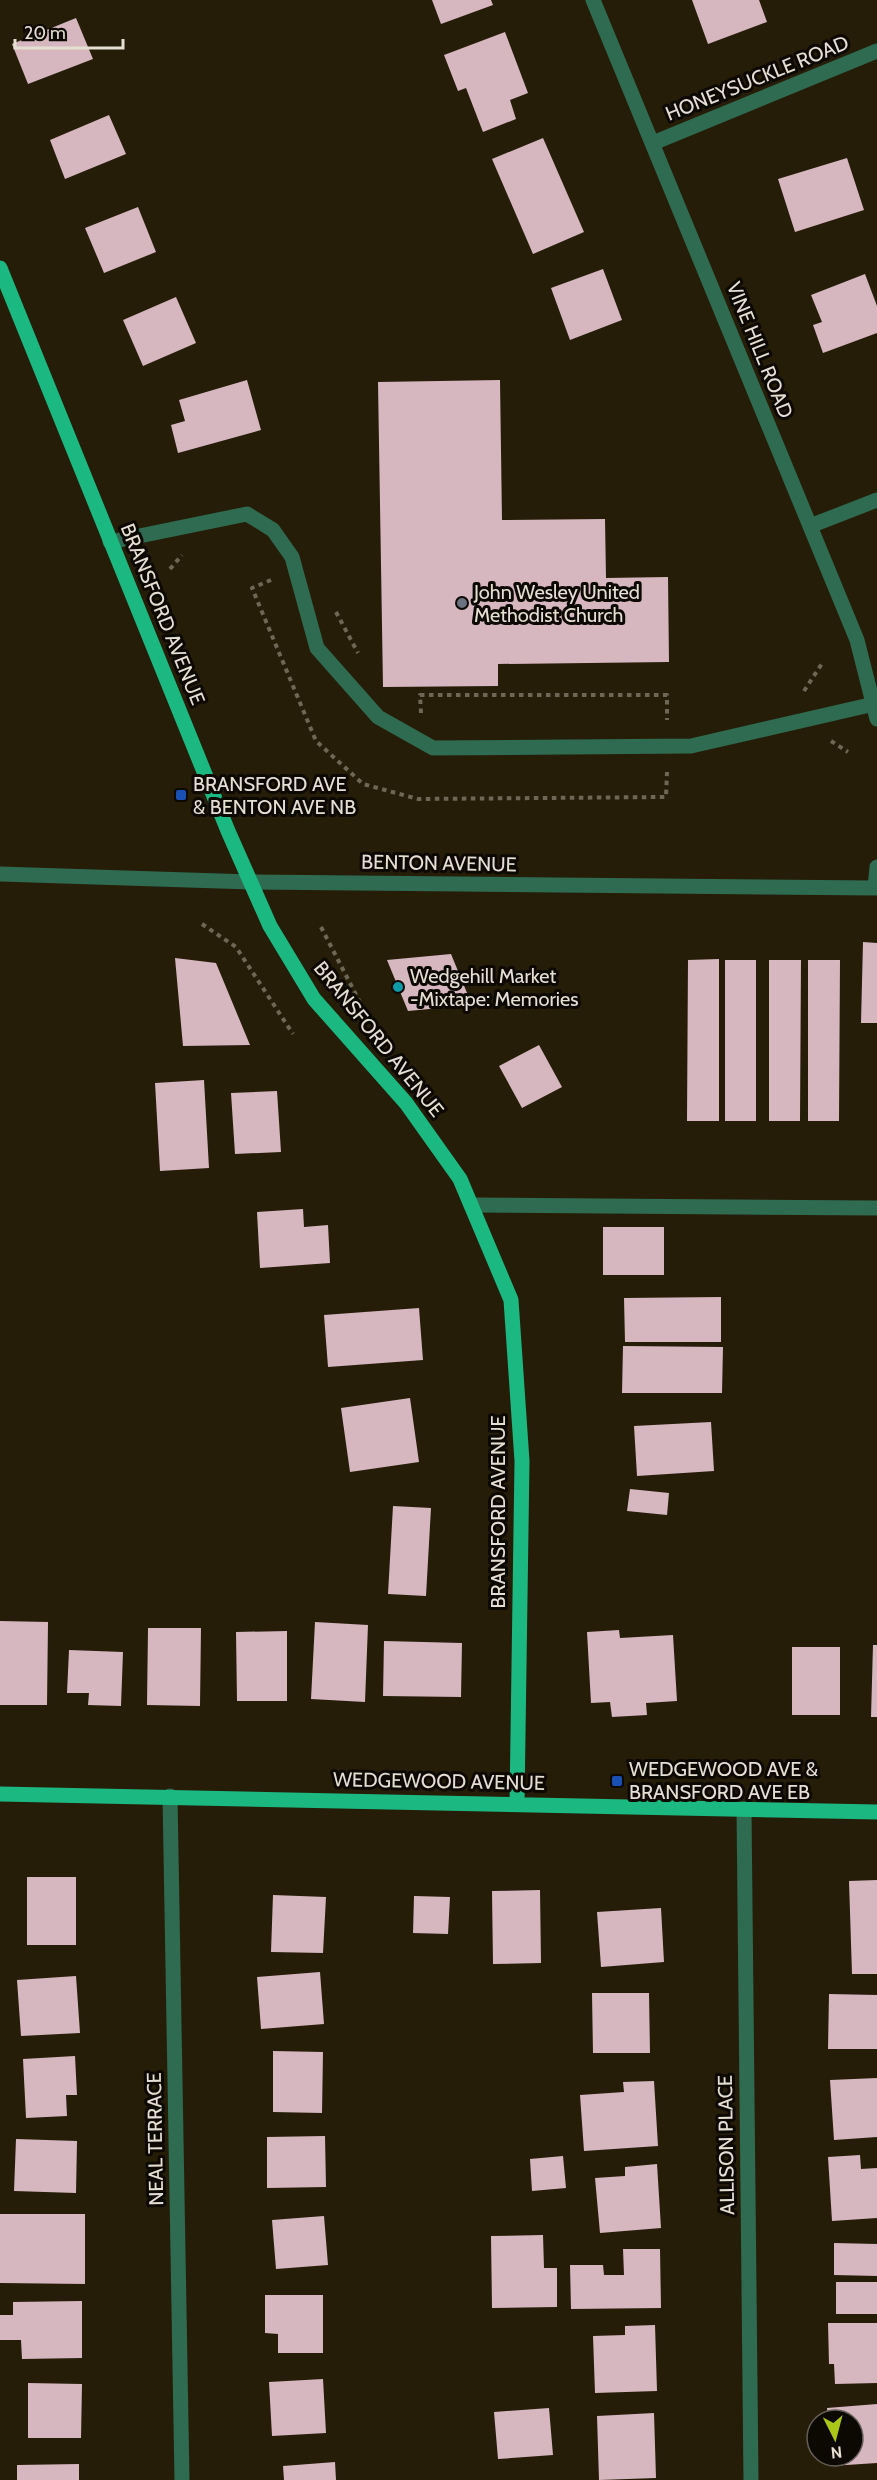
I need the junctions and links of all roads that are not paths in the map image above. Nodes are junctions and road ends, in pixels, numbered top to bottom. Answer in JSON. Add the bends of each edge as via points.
{"nodes":[{"id":1,"x":593,"y":0,"type":"edge"},
{"id":2,"x":877,"y":51,"type":"edge"},
{"id":3,"x":652,"y":143,"type":"junction"},
{"id":4,"x":0,"y":268,"type":"edge"},
{"id":5,"x":877,"y":500,"type":"edge"},
{"id":6,"x":810,"y":526,"type":"junction"},
{"id":7,"x":110,"y":542,"type":"junction"},
{"id":8,"x":874,"y":704,"type":"junction"},
{"id":9,"x":877,"y":719,"type":"edge"},
{"id":10,"x":877,"y":867,"type":"edge"},
{"id":11,"x":0,"y":874,"type":"edge"},
{"id":12,"x":251,"y":882,"type":"junction"},
{"id":13,"x":876,"y":888,"type":"edge"},
{"id":14,"x":471,"y":1205,"type":"junction"},
{"id":15,"x":877,"y":1208,"type":"edge"},
{"id":16,"x":0,"y":1794,"type":"edge"},
{"id":17,"x":170,"y":1796,"type":"junction"},
{"id":18,"x":517,"y":1803,"type":"junction"},
{"id":19,"x":744,"y":1809,"type":"junction"},
{"id":20,"x":877,"y":1812,"type":"edge"},
{"id":21,"x":182,"y":2480,"type":"edge"},
{"id":22,"x":751,"y":2480,"type":"edge"}],
"edges":[{"from":1,"to":3,"type":"street","name":"VINE HILL ROAD"},
{"from":2,"to":3,"type":"street","name":"HONEYSUCKLE ROAD"},
{"from":3,"to":6,"type":"street","name":"VINE HILL ROAD"},
{"from":4,"to":7,"type":"main road","name":"BRANSFORD AVENUE"},
{"from":5,"to":6,"type":"street"},
{"from":6,"to":8,"type":"street","name":"VINE HILL ROAD","via":[[857,640]]},
{"from":7,"to":8,"type":"street","via":[[248,514],[273,530],[292,557],[317,648],[378,717],[433,748],[691,746]]},
{"from":7,"to":12,"type":"main road","name":"BRANSFORD AVENUE"},
{"from":8,"to":9,"type":"street","name":"VINE HILL ROAD"},
{"from":10,"to":13,"type":"street"},
{"from":11,"to":12,"type":"street","name":"BENTON AVENUE"},
{"from":12,"to":13,"type":"street","name":"BENTON AVENUE"},
{"from":12,"to":14,"type":"main road","name":"BRANSFORD AVENUE","via":[[270,926],[314,999],[406,1102],[460,1179]]},
{"from":14,"to":15,"type":"street"},
{"from":14,"to":18,"type":"main road","name":"BRANSFORD AVENUE","via":[[511,1300],[522,1461]]},
{"from":16,"to":17,"type":"main road","name":"WEDGEWOOD AVENUE"},
{"from":17,"to":18,"type":"main road","name":"WEDGEWOOD AVENUE"},
{"from":17,"to":21,"type":"street","name":"NEAL TERRACE"},
{"from":18,"to":19,"type":"main road","name":"WEDGEWOOD AVENUE"},
{"from":19,"to":20,"type":"main road","name":"WEDGEWOOD AVENUE"},
{"from":19,"to":22,"type":"street","name":"ALLISON PLACE"}]}
